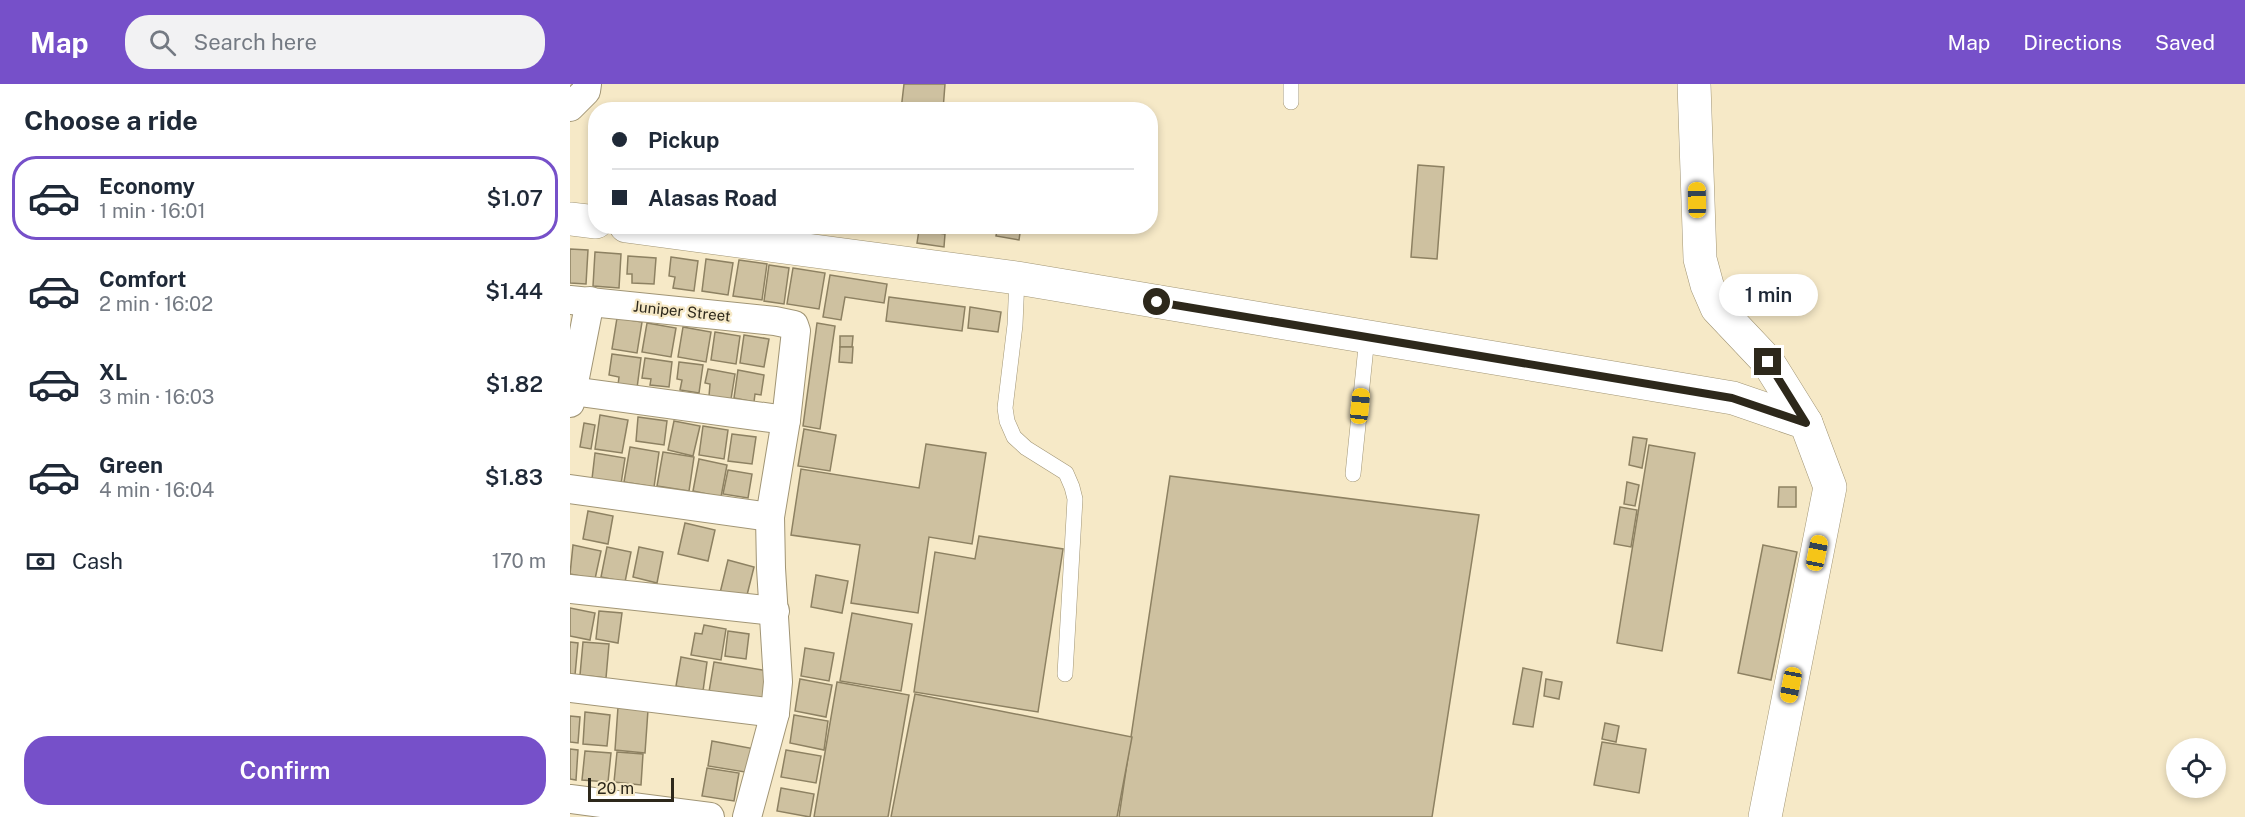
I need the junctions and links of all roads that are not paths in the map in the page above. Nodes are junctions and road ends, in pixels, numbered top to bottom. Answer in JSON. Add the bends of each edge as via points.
{"nodes":[{"id":1,"x":587,"y":84,"type":"edge"},
{"id":2,"x":1291,"y":84,"type":"edge"},
{"id":3,"x":1694,"y":84,"type":"edge"},
{"id":4,"x":1290,"y":102,"type":"dead end"},
{"id":5,"x":570,"y":107,"type":"edge"},
{"id":6,"x":570,"y":219,"type":"edge"},
{"id":7,"x":588,"y":221,"type":"edge"},
{"id":8,"x":686,"y":234,"type":"edge"},
{"id":9,"x":1017,"y":278,"type":"junction"},
{"id":10,"x":580,"y":301,"type":"edge"},
{"id":11,"x":1367,"y":337,"type":"junction"},
{"id":12,"x":571,"y":397,"type":"edge"},
{"id":13,"x":786,"y":420,"type":"junction"},
{"id":14,"x":1806,"y":423,"type":"junction"},
{"id":15,"x":1353,"y":474,"type":"dead end"},
{"id":16,"x":570,"y":489,"type":"edge"},
{"id":17,"x":770,"y":517,"type":"junction"},
{"id":18,"x":570,"y":589,"type":"edge"},
{"id":19,"x":775,"y":611,"type":"junction"},
{"id":20,"x":1065,"y":674,"type":"dead end"},
{"id":21,"x":570,"y":688,"type":"edge"},
{"id":22,"x":775,"y":713,"type":"junction"},
{"id":23,"x":570,"y":800,"type":"edge"},
{"id":24,"x":710,"y":817,"type":"edge"},
{"id":25,"x":747,"y":817,"type":"edge"},
{"id":26,"x":1765,"y":817,"type":"edge"}],
"edges":[{"from":1,"to":5,"type":"street","via":[[586,91]]},
{"from":2,"to":4,"type":"lane"},
{"from":3,"to":14,"type":"street","via":[[1698,241],[1707,285],[1717,309],[1768,362]]},
{"from":6,"to":7,"type":"street"},
{"from":8,"to":9,"type":"street"},
{"from":9,"to":11,"type":"street"},
{"from":9,"to":20,"type":"lane","via":[[1007,422],[1014,437],[1026,448],[1066,473],[1075,499]]},
{"from":10,"to":12,"type":"street"},
{"from":10,"to":13,"type":"street","name":"Juniper Street","via":[[794,325],[797,339]]},
{"from":11,"to":14,"type":"street","via":[[1732,398]]},
{"from":11,"to":15,"type":"lane"},
{"from":12,"to":13,"type":"street"},
{"from":13,"to":17,"type":"street"},
{"from":14,"to":26,"type":"street","via":[[1830,487]]},
{"from":16,"to":17,"type":"street"},
{"from":17,"to":19,"type":"street"},
{"from":18,"to":19,"type":"street"},
{"from":19,"to":22,"type":"street"},
{"from":21,"to":22,"type":"street"},
{"from":22,"to":25,"type":"street"},
{"from":23,"to":24,"type":"street"}]}
